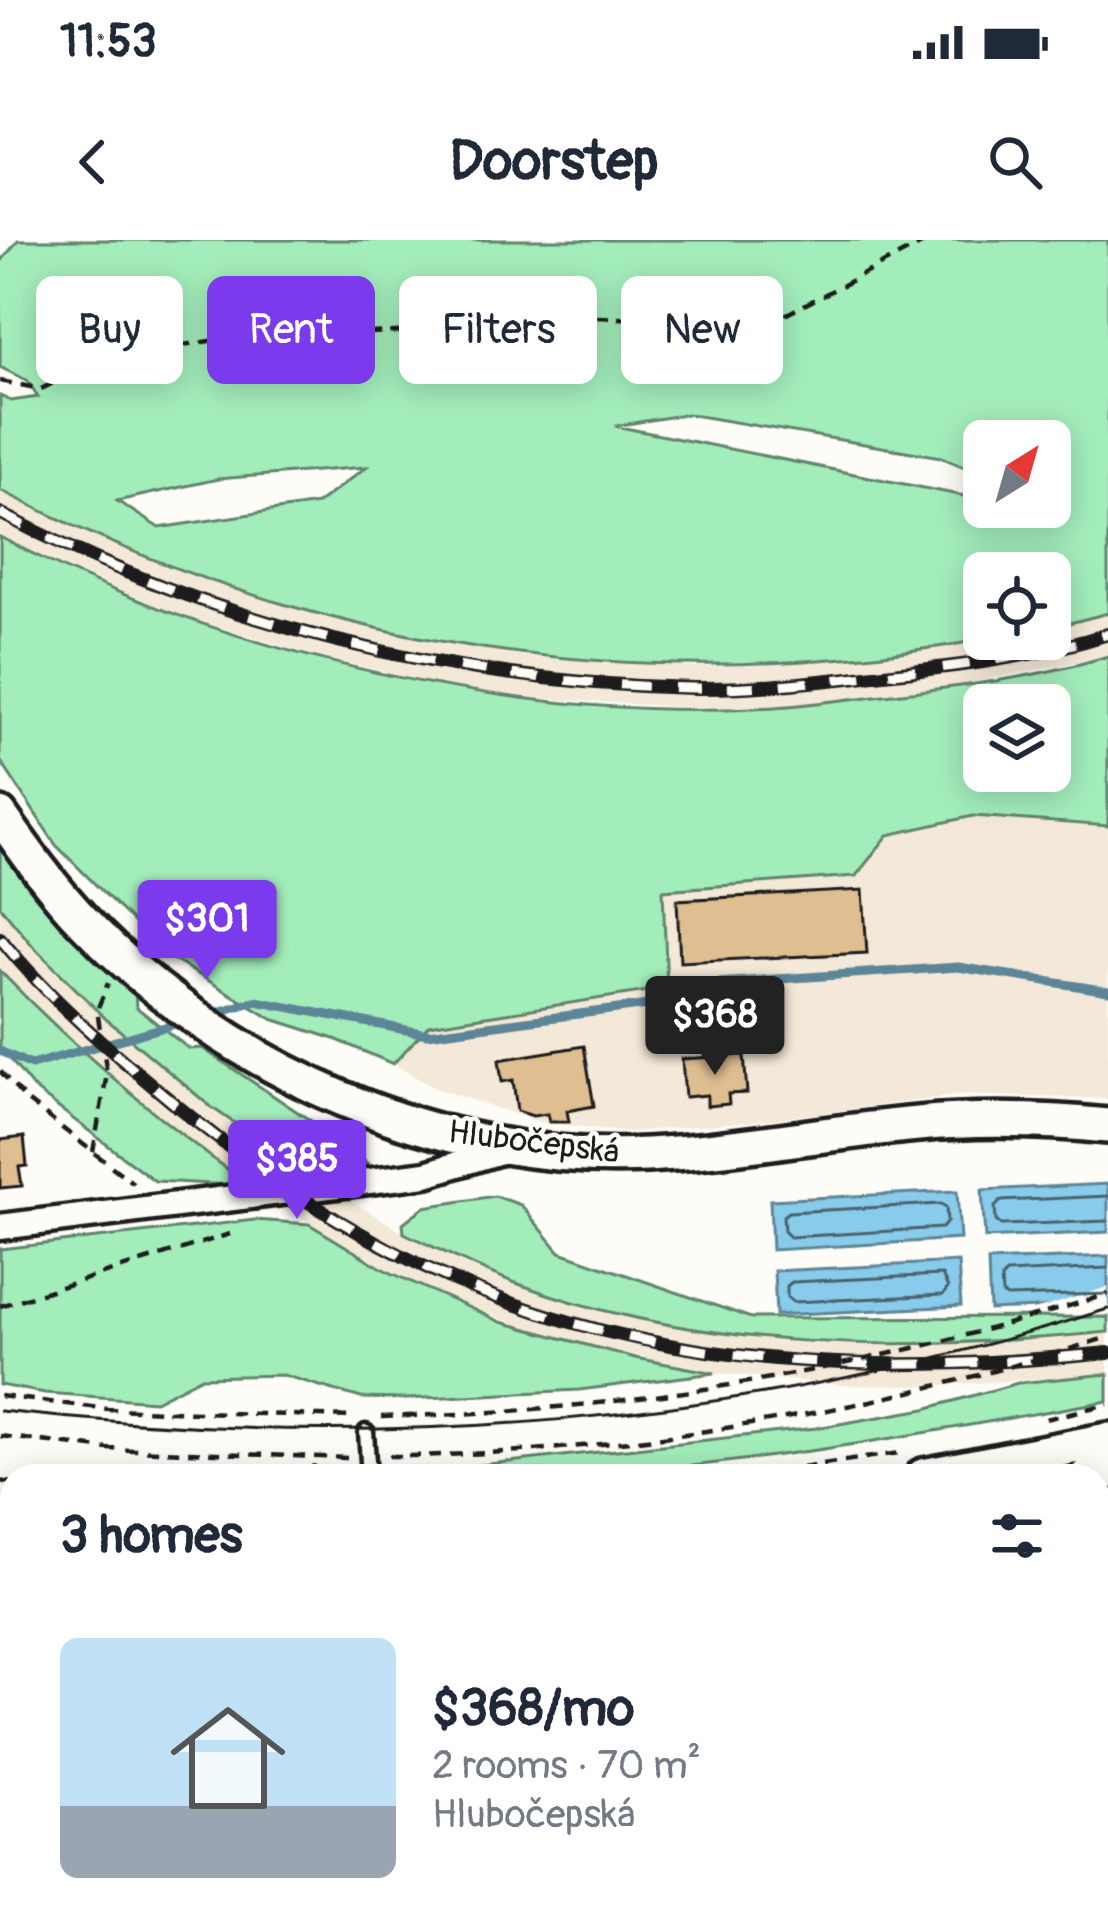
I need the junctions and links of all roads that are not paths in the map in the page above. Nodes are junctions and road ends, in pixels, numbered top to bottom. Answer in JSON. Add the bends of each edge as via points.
{"nodes":[{"id":1,"x":0,"y":815,"type":"edge"},
{"id":2,"x":1108,"y":1126,"type":"edge"},
{"id":3,"x":514,"y":1147,"type":"junction"},
{"id":4,"x":0,"y":1227,"type":"edge"},
{"id":5,"x":366,"y":1432,"type":"dead end"},
{"id":6,"x":1108,"y":1440,"type":"edge"},
{"id":7,"x":368,"y":1464,"type":"edge"},
{"id":8,"x":985,"y":1464,"type":"edge"}],
"edges":[{"from":1,"to":3,"type":"street","name":"Hlubočepská","via":[[80,919],[228,1040],[343,1099]]},
{"from":2,"to":3,"type":"street","name":"Hlubočepská","via":[[919,1124],[646,1155]]},
{"from":3,"to":4,"type":"street","via":[[426,1174]]},
{"from":5,"to":7,"type":"lane"},
{"from":6,"to":8,"type":"street"}]}
